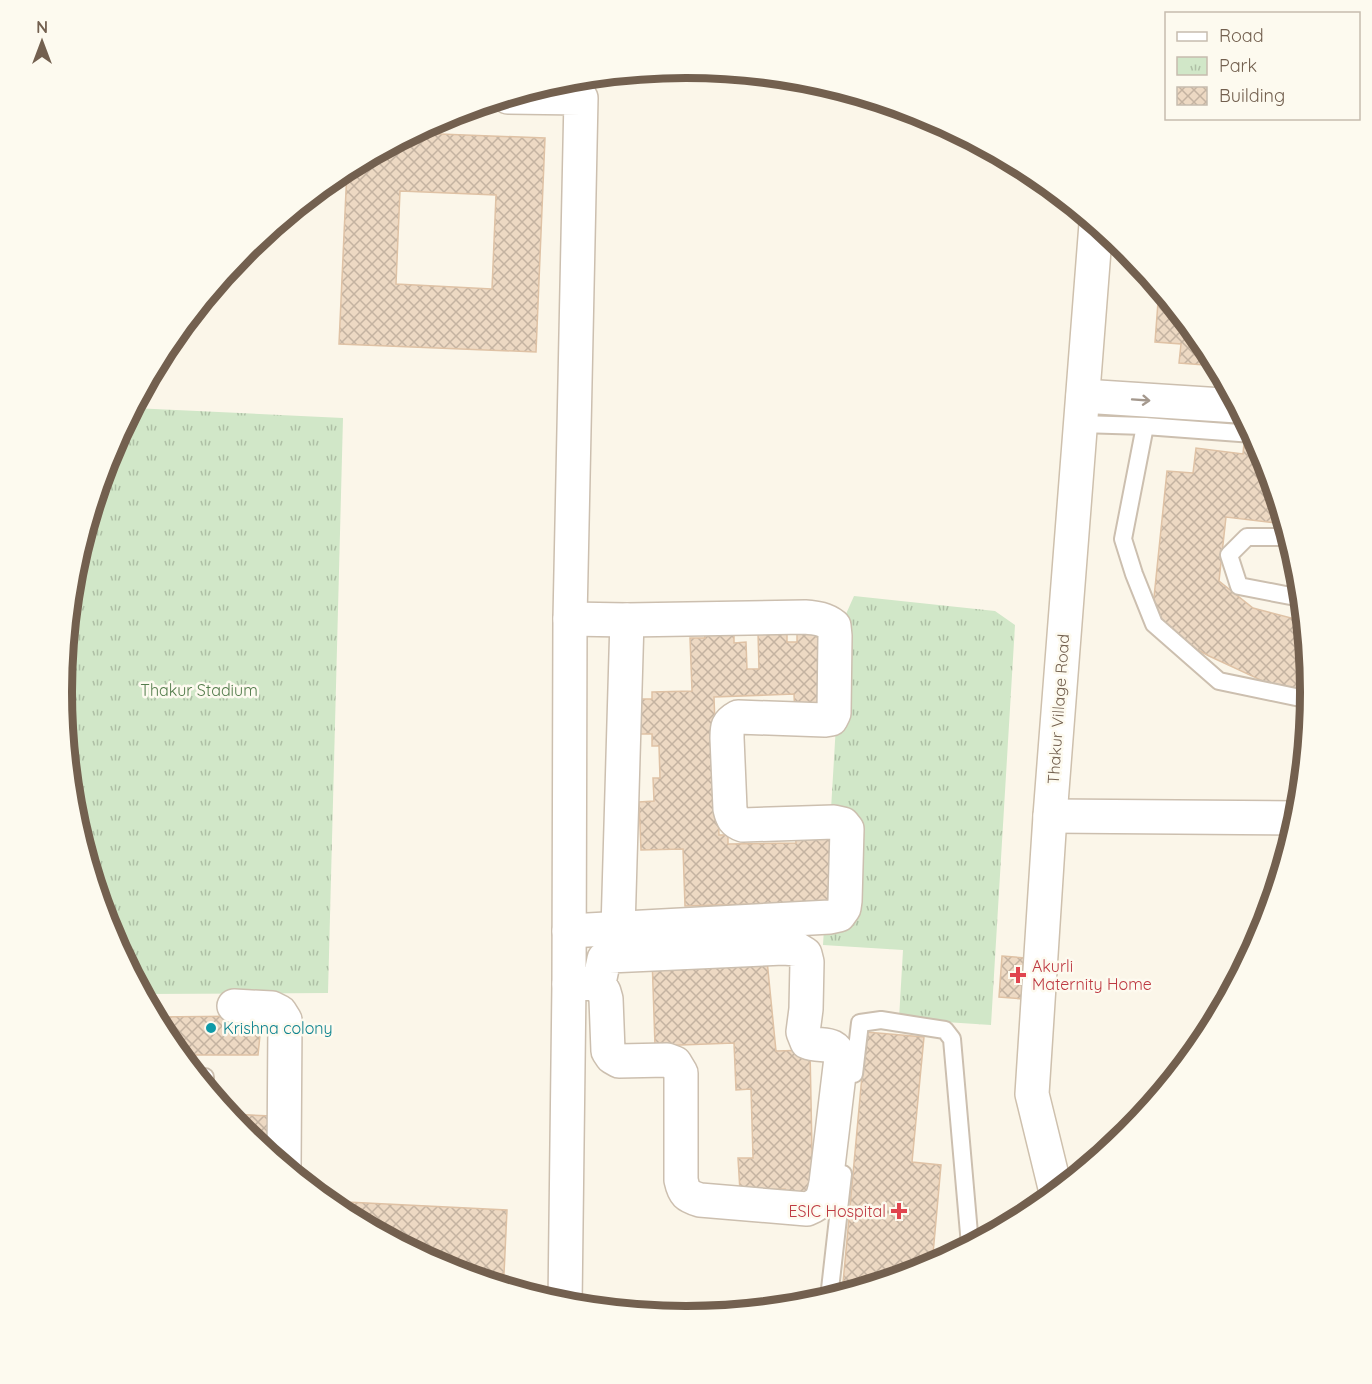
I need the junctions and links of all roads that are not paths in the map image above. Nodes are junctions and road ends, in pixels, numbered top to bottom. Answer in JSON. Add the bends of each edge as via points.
{"nodes":[{"id":1,"x":534,"y":97,"type":"edge"},
{"id":2,"x":1101,"y":240,"type":"edge"},
{"id":3,"x":1230,"y":406,"type":"edge"},
{"id":4,"x":1081,"y":410,"type":"junction"},
{"id":5,"x":1144,"y":426,"type":"junction"},
{"id":6,"x":1243,"y":433,"type":"edge"},
{"id":7,"x":1280,"y":537,"type":"edge"},
{"id":8,"x":1292,"y":596,"type":"edge"},
{"id":9,"x":570,"y":619,"type":"junction"},
{"id":10,"x":627,"y":620,"type":"junction"},
{"id":11,"x":1300,"y":698,"type":"edge"},
{"id":12,"x":1050,"y":816,"type":"junction"},
{"id":13,"x":1287,"y":818,"type":"edge"},
{"id":14,"x":618,"y":929,"type":"junction"},
{"id":15,"x":569,"y":931,"type":"junction"},
{"id":16,"x":584,"y":983,"type":"junction"},
{"id":17,"x":234,"y":1006,"type":"dead end"},
{"id":18,"x":608,"y":1051,"type":"junction"},
{"id":19,"x":568,"y":1054,"type":"junction"},
{"id":20,"x":284,"y":1156,"type":"edge"},
{"id":21,"x":1054,"y":1183,"type":"edge"},
{"id":22,"x":969,"y":1237,"type":"edge"},
{"id":23,"x":830,"y":1288,"type":"edge"},
{"id":24,"x":565,"y":1294,"type":"edge"}],
"edges":[{"from":1,"to":9,"type":"street","via":[[581,98]]},
{"from":2,"to":4,"type":"street","name":"Thakur Village Road"},
{"from":4,"to":3,"type":"street","one_way":true},
{"from":4,"to":5,"type":"lane"},
{"from":4,"to":12,"type":"street","name":"Thakur Village Road"},
{"from":5,"to":6,"type":"lane"},
{"from":5,"to":11,"type":"lane","via":[[1123,539],[1154,624],[1220,681]]},
{"from":7,"to":8,"type":"lane","via":[[1247,537],[1229,555],[1239,586]]},
{"from":9,"to":10,"type":"street"},
{"from":9,"to":15,"type":"street"},
{"from":10,"to":14,"type":"street"},
{"from":10,"to":14,"type":"street","via":[[805,617],[819,618],[834,626],[835,706],[831,719],[738,717],[730,721],[726,738],[730,809],[735,822],[834,822],[847,829],[845,902],[839,915]]},
{"from":12,"to":13,"type":"street"},
{"from":12,"to":21,"type":"street","name":"Thakur Village Road","via":[[1032,1094]]},
{"from":14,"to":15,"type":"street"},
{"from":15,"to":16,"type":"street"},
{"from":16,"to":18,"type":"street","via":[[604,992]]},
{"from":16,"to":18,"type":"street","via":[[609,956],[783,948],[805,954],[803,1032],[807,1042],[831,1045],[841,1058],[822,1201],[807,1209],[690,1197],[681,1180],[681,1073],[675,1063],[667,1060],[619,1061]]},
{"from":16,"to":19,"type":"street"},
{"from":17,"to":20,"type":"street","via":[[272,1008],[285,1020]]},
{"from":18,"to":19,"type":"street"},
{"from":19,"to":24,"type":"street"},
{"from":22,"to":23,"type":"lane","via":[[952,1039],[945,1030],[880,1020],[860,1023]]}]}
